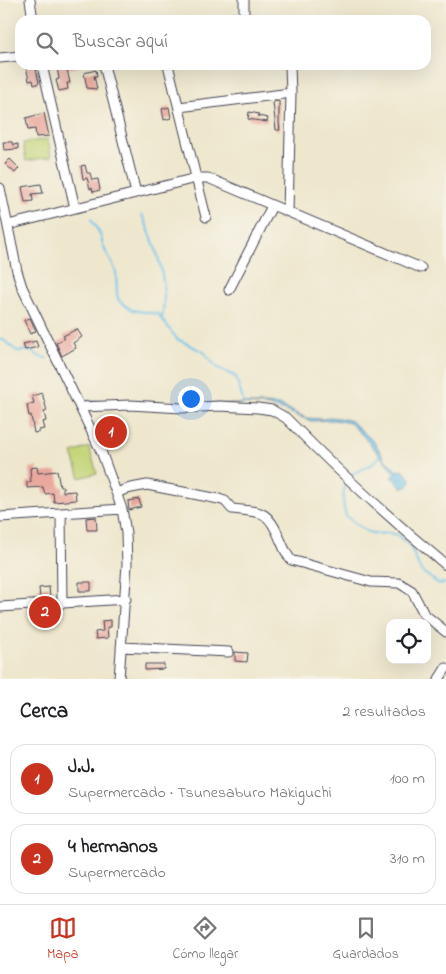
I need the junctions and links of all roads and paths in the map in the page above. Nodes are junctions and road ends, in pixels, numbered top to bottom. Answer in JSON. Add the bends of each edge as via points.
{"nodes":[{"id":1,"x":30,"y":0,"type":"edge"},
{"id":2,"x":244,"y":0,"type":"edge"},
{"id":3,"x":33,"y":15,"type":"edge"},
{"id":4,"x":244,"y":15,"type":"edge"},
{"id":5,"x":15,"y":56,"type":"edge"},
{"id":6,"x":0,"y":58,"type":"edge"},
{"id":7,"x":43,"y":70,"type":"edge"},
{"id":8,"x":105,"y":70,"type":"edge"},
{"id":9,"x":169,"y":70,"type":"edge"},
{"id":10,"x":290,"y":70,"type":"edge"},
{"id":11,"x":291,"y":93,"type":"junction"},
{"id":12,"x":179,"y":107,"type":"junction"},
{"id":13,"x":196,"y":178,"type":"junction"},
{"id":14,"x":0,"y":188,"type":"edge"},
{"id":15,"x":136,"y":193,"type":"junction"},
{"id":16,"x":2,"y":206,"type":"edge"},
{"id":17,"x":272,"y":206,"type":"junction"},
{"id":18,"x":75,"y":208,"type":"junction"},
{"id":19,"x":288,"y":212,"type":"junction"},
{"id":20,"x":206,"y":217,"type":"dead end"},
{"id":21,"x":8,"y":225,"type":"junction"},
{"id":22,"x":421,"y":268,"type":"dead end"},
{"id":23,"x":229,"y":290,"type":"dead end"},
{"id":24,"x":80,"y":407,"type":"junction"},
{"id":25,"x":117,"y":493,"type":"junction"},
{"id":26,"x":122,"y":509,"type":"junction"},
{"id":27,"x":61,"y":513,"type":"junction"},
{"id":28,"x":0,"y":517,"type":"edge"},
{"id":29,"x":446,"y":565,"type":"edge"},
{"id":30,"x":126,"y":599,"type":"junction"},
{"id":31,"x":62,"y":603,"type":"junction"},
{"id":32,"x":0,"y":607,"type":"edge"},
{"id":33,"x":446,"y":632,"type":"edge"},
{"id":34,"x":121,"y":647,"type":"junction"},
{"id":35,"x":229,"y":652,"type":"dead end"},
{"id":36,"x":446,"y":668,"type":"edge"},
{"id":37,"x":119,"y":679,"type":"edge"},
{"id":38,"x":438,"y":679,"type":"edge"}],
"edges":[{"from":1,"to":3,"type":"street"},
{"from":2,"to":4,"type":"street"},
{"from":5,"to":6,"type":"street"},
{"from":7,"to":18,"type":"street"},
{"from":8,"to":15,"type":"street"},
{"from":9,"to":12,"type":"street"},
{"from":10,"to":11,"type":"street"},
{"from":11,"to":12,"type":"street"},
{"from":11,"to":19,"type":"street"},
{"from":12,"to":13,"type":"street"},
{"from":13,"to":15,"type":"street"},
{"from":13,"to":17,"type":"street","via":[[208,178]]},
{"from":13,"to":20,"type":"street"},
{"from":14,"to":16,"type":"street"},
{"from":15,"to":18,"type":"street"},
{"from":16,"to":21,"type":"street"},
{"from":17,"to":19,"type":"street"},
{"from":17,"to":23,"type":"street"},
{"from":18,"to":21,"type":"street"},
{"from":19,"to":22,"type":"street"},
{"from":21,"to":24,"type":"street","via":[[22,287]]},
{"from":24,"to":25,"type":"street"},
{"from":24,"to":29,"type":"street","via":[[219,406],[272,410],[286,418]]},
{"from":25,"to":26,"type":"street"},
{"from":25,"to":33,"type":"street","via":[[147,485],[212,497],[232,509],[265,514],[291,560],[371,582],[399,583],[412,591],[424,614]]},
{"from":26,"to":27,"type":"street"},
{"from":26,"to":30,"type":"street","via":[[127,552]]},
{"from":27,"to":28,"type":"street"},
{"from":27,"to":31,"type":"street"},
{"from":30,"to":31,"type":"street"},
{"from":30,"to":34,"type":"street"},
{"from":31,"to":32,"type":"street"},
{"from":34,"to":35,"type":"street"},
{"from":34,"to":37,"type":"street"},
{"from":36,"to":38,"type":"street"}]}
